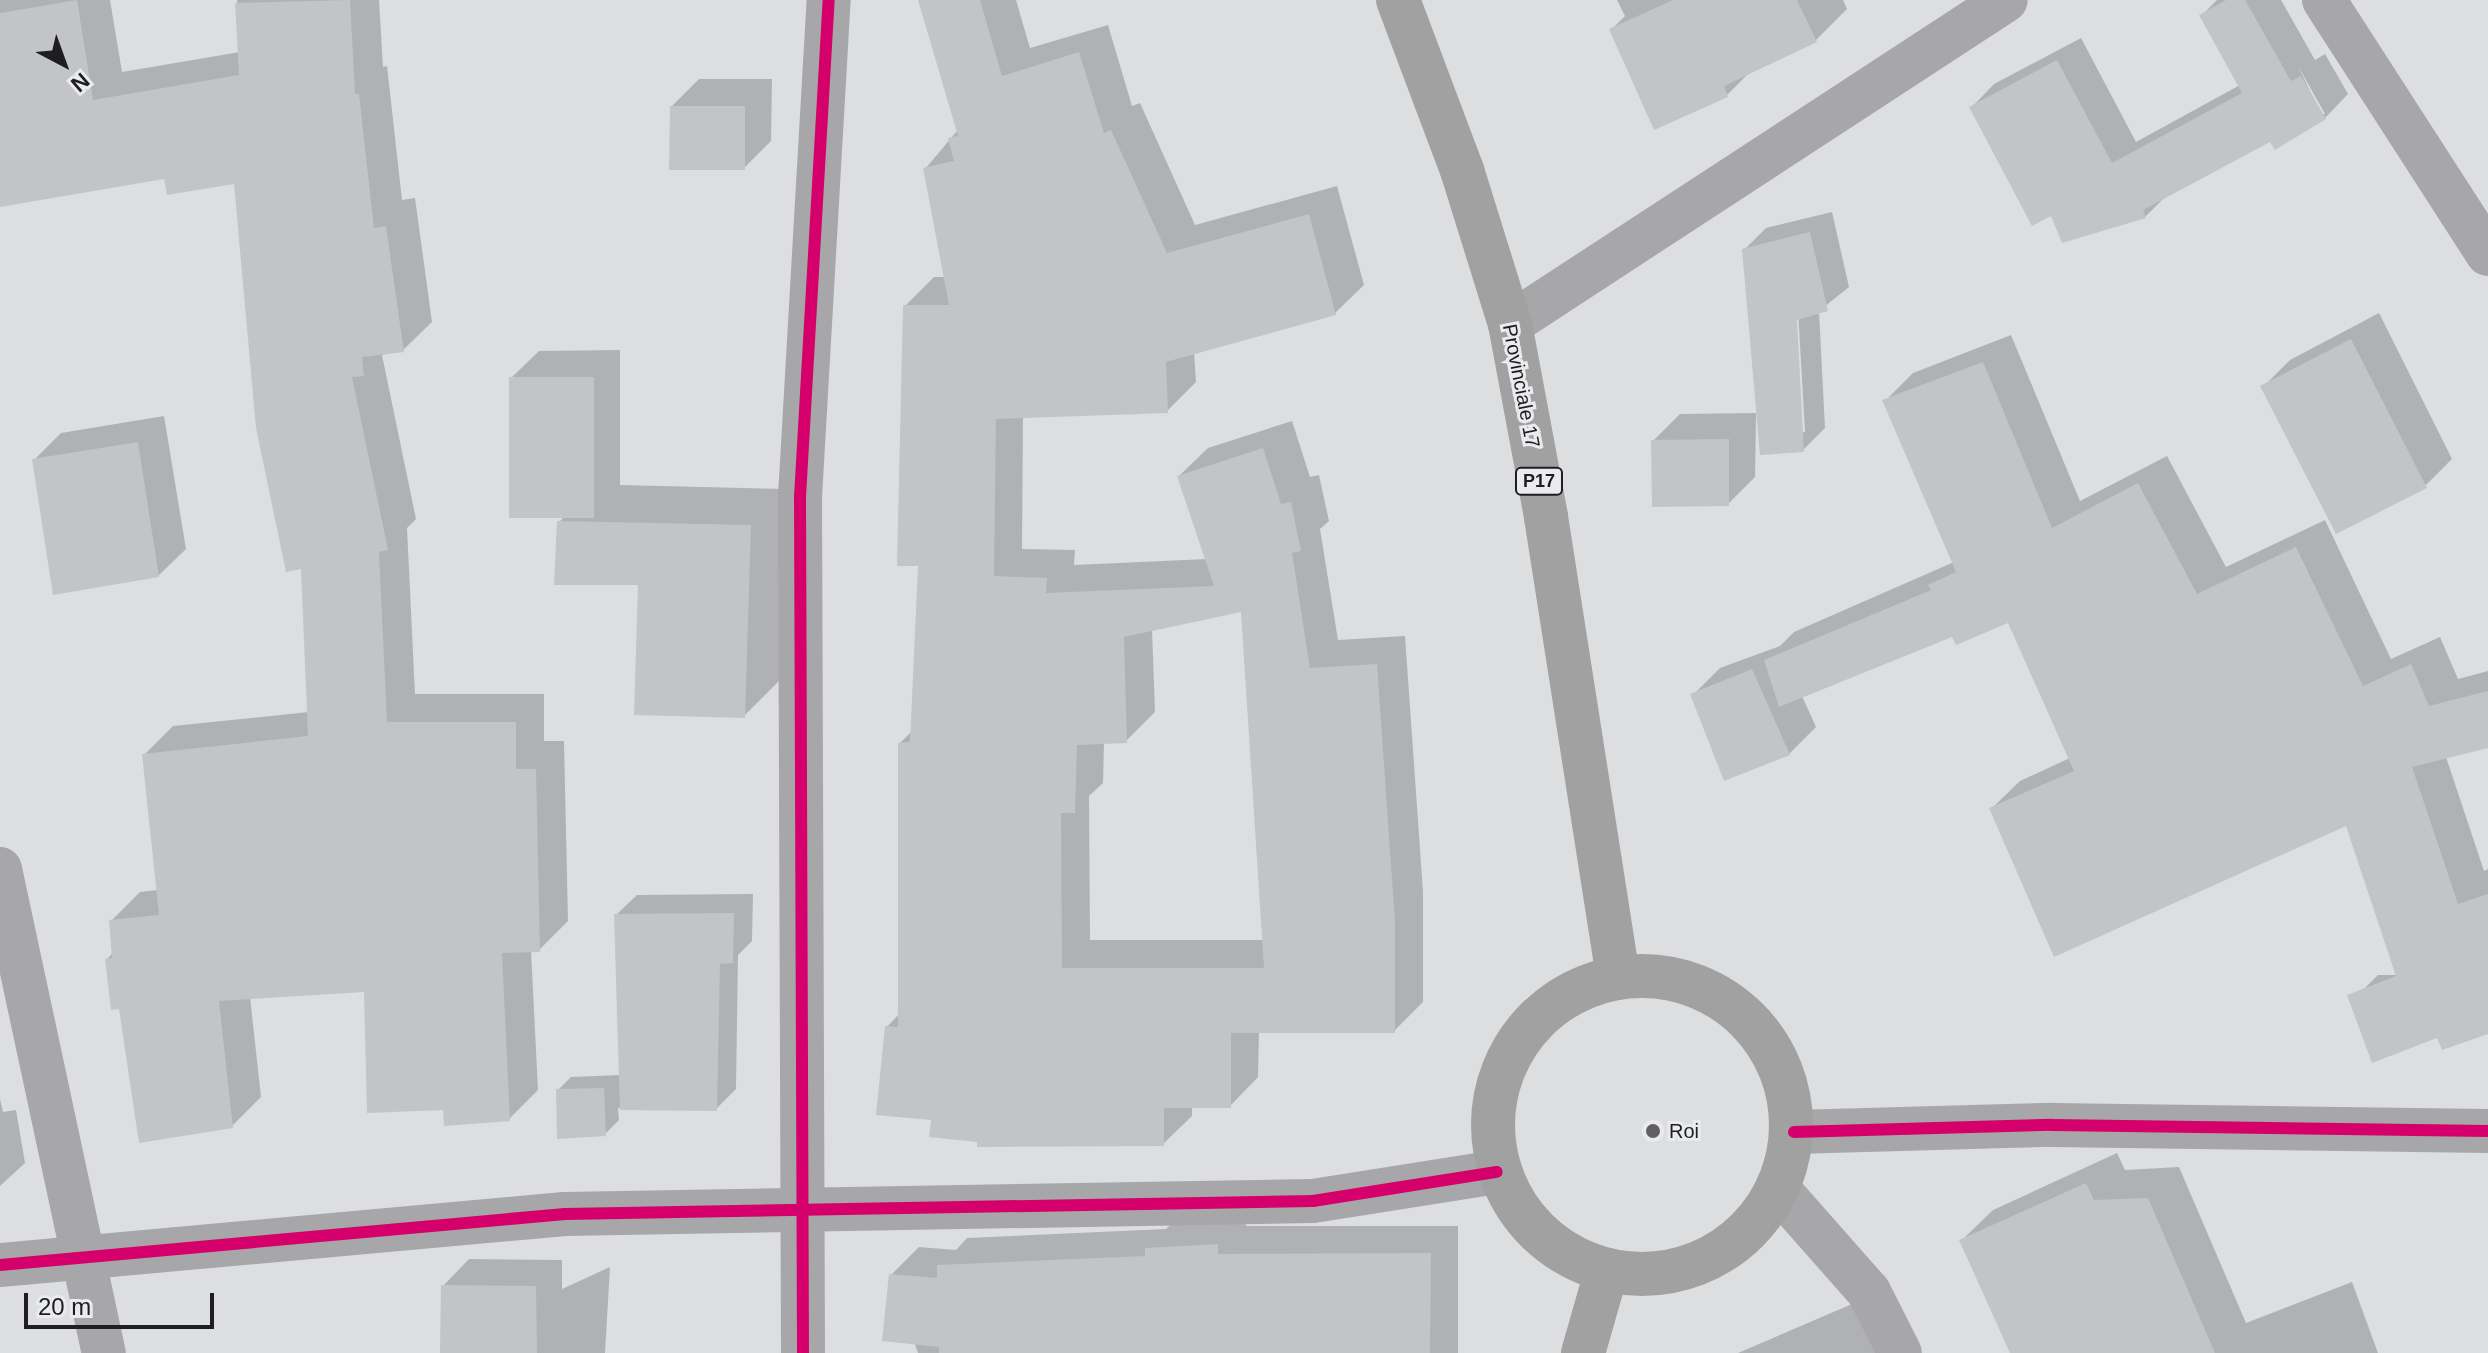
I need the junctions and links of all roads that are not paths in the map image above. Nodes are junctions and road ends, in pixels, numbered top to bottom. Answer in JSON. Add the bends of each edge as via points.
{"nodes":[{"id":1,"x":829,"y":0,"type":"edge"},
{"id":2,"x":1398,"y":0,"type":"edge"},
{"id":3,"x":2006,"y":0,"type":"edge"},
{"id":4,"x":2324,"y":0,"type":"edge"},
{"id":5,"x":2488,"y":254,"type":"edge"},
{"id":6,"x":1510,"y":324,"type":"junction"},
{"id":7,"x":0,"y":869,"type":"edge"},
{"id":8,"x":1618,"y":976,"type":"junction"},
{"id":9,"x":2488,"y":1131,"type":"edge"},
{"id":10,"x":1794,"y":1132,"type":"junction"},
{"id":11,"x":1497,"y":1172,"type":"junction"},
{"id":12,"x":1779,"y":1190,"type":"junction"},
{"id":13,"x":804,"y":1207,"type":"junction"},
{"id":14,"x":82,"y":1255,"type":"junction"},
{"id":15,"x":0,"y":1265,"type":"edge"},
{"id":16,"x":1606,"y":1273,"type":"junction"},
{"id":17,"x":104,"y":1353,"type":"edge"},
{"id":18,"x":803,"y":1353,"type":"edge"},
{"id":19,"x":1583,"y":1353,"type":"edge"},
{"id":20,"x":1900,"y":1353,"type":"edge"}],
"edges":[{"from":1,"to":13,"type":"street","via":[[800,497]]},
{"from":2,"to":6,"type":"main road","name":"Provinciale 17","number":"P17","via":[[1462,170]]},
{"from":3,"to":6,"type":"street"},
{"from":4,"to":5,"type":"street"},
{"from":6,"to":8,"type":"main road","name":"Provinciale 17","number":"P17"},
{"from":7,"to":14,"type":"street"},
{"from":8,"to":10,"type":"main road","via":[[1685,980],[1744,1012],[1782,1066]]},
{"from":8,"to":11,"type":"main road","via":[[1558,1000],[1513,1047],[1491,1108]]},
{"from":9,"to":10,"type":"street","via":[[2052,1125]]},
{"from":10,"to":12,"type":"main road"},
{"from":11,"to":13,"type":"street","via":[[1313,1201]]},
{"from":11,"to":16,"type":"main road","via":[[1539,1237]]},
{"from":12,"to":16,"type":"main road","via":[[1737,1244],[1674,1274]]},
{"from":12,"to":20,"type":"street","via":[[1869,1292]]},
{"from":13,"to":14,"type":"street","via":[[565,1214]]},
{"from":13,"to":18,"type":"street"},
{"from":14,"to":15,"type":"street"},
{"from":14,"to":17,"type":"street"},
{"from":16,"to":19,"type":"main road"}]}
